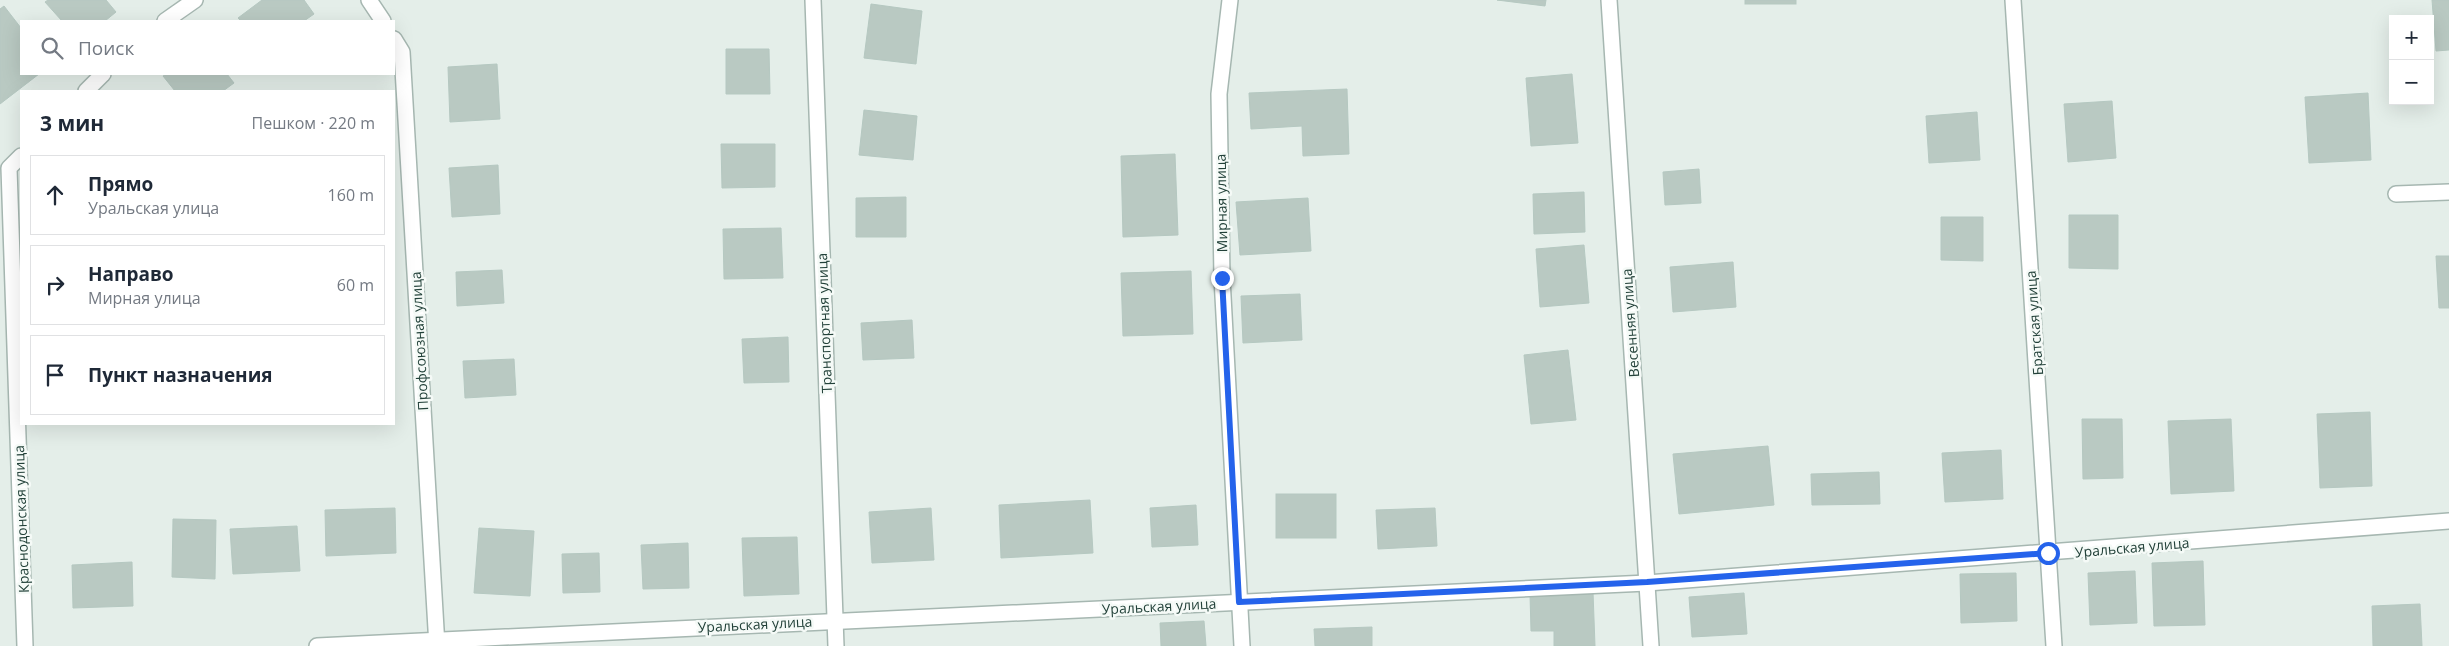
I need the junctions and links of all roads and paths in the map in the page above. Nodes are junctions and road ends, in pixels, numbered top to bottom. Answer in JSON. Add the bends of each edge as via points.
{"nodes":[{"id":1,"x":195,"y":0,"type":"edge"},
{"id":2,"x":369,"y":0,"type":"edge"},
{"id":3,"x":813,"y":0,"type":"edge"},
{"id":4,"x":1230,"y":0,"type":"edge"},
{"id":5,"x":1609,"y":0,"type":"edge"},
{"id":6,"x":2013,"y":0,"type":"edge"},
{"id":7,"x":166,"y":20,"type":"edge"},
{"id":8,"x":382,"y":20,"type":"edge"},
{"id":9,"x":395,"y":41,"type":"edge"},
{"id":10,"x":102,"y":75,"type":"edge"},
{"id":11,"x":87,"y":90,"type":"edge"},
{"id":12,"x":20,"y":157,"type":"edge"},
{"id":13,"x":5,"y":167,"type":"edge"},
{"id":14,"x":2449,"y":192,"type":"edge"},
{"id":15,"x":2396,"y":194,"type":"dead end"},
{"id":16,"x":2449,"y":521,"type":"edge"},
{"id":17,"x":2048,"y":553,"type":"junction"},
{"id":18,"x":1647,"y":582,"type":"junction"},
{"id":19,"x":1239,"y":602,"type":"junction"},
{"id":20,"x":834,"y":620,"type":"junction"},
{"id":21,"x":437,"y":643,"type":"edge"},
{"id":22,"x":25,"y":646,"type":"edge"},
{"id":23,"x":317,"y":646,"type":"edge"},
{"id":24,"x":836,"y":646,"type":"edge"},
{"id":25,"x":1242,"y":646,"type":"edge"},
{"id":26,"x":1651,"y":646,"type":"edge"},
{"id":27,"x":2054,"y":646,"type":"edge"}],
"edges":[{"from":1,"to":7,"type":"street"},
{"from":2,"to":8,"type":"street"},
{"from":3,"to":20,"type":"street","name":"Транспортная улица"},
{"from":4,"to":19,"type":"street","name":"Мирная улица","via":[[1219,94],[1222,278]]},
{"from":5,"to":18,"type":"street","name":"Весенняя улица"},
{"from":6,"to":17,"type":"street","name":"Братская улица"},
{"from":9,"to":21,"type":"street","name":"Профсоюзная улица","via":[[402,52]]},
{"from":10,"to":11,"type":"street"},
{"from":12,"to":13,"type":"street","name":"Краснодонская улица"},
{"from":13,"to":22,"type":"street","name":"Краснодонская улица"},
{"from":14,"to":15,"type":"street"},
{"from":16,"to":17,"type":"street","name":"Уральская улица"},
{"from":17,"to":18,"type":"street","name":"Уральская улица"},
{"from":17,"to":27,"type":"street","name":"Братская улица"},
{"from":18,"to":19,"type":"street","name":"Уральская улица"},
{"from":18,"to":26,"type":"street","name":"Весенняя улица"},
{"from":19,"to":20,"type":"street","name":"Уральская улица"},
{"from":19,"to":25,"type":"street","name":"Мирная улица"},
{"from":20,"to":21,"type":"street","name":"Уральская улица"},
{"from":20,"to":24,"type":"street","name":"Транспортная улица"},
{"from":21,"to":23,"type":"street","name":"Уральская улица"}]}
